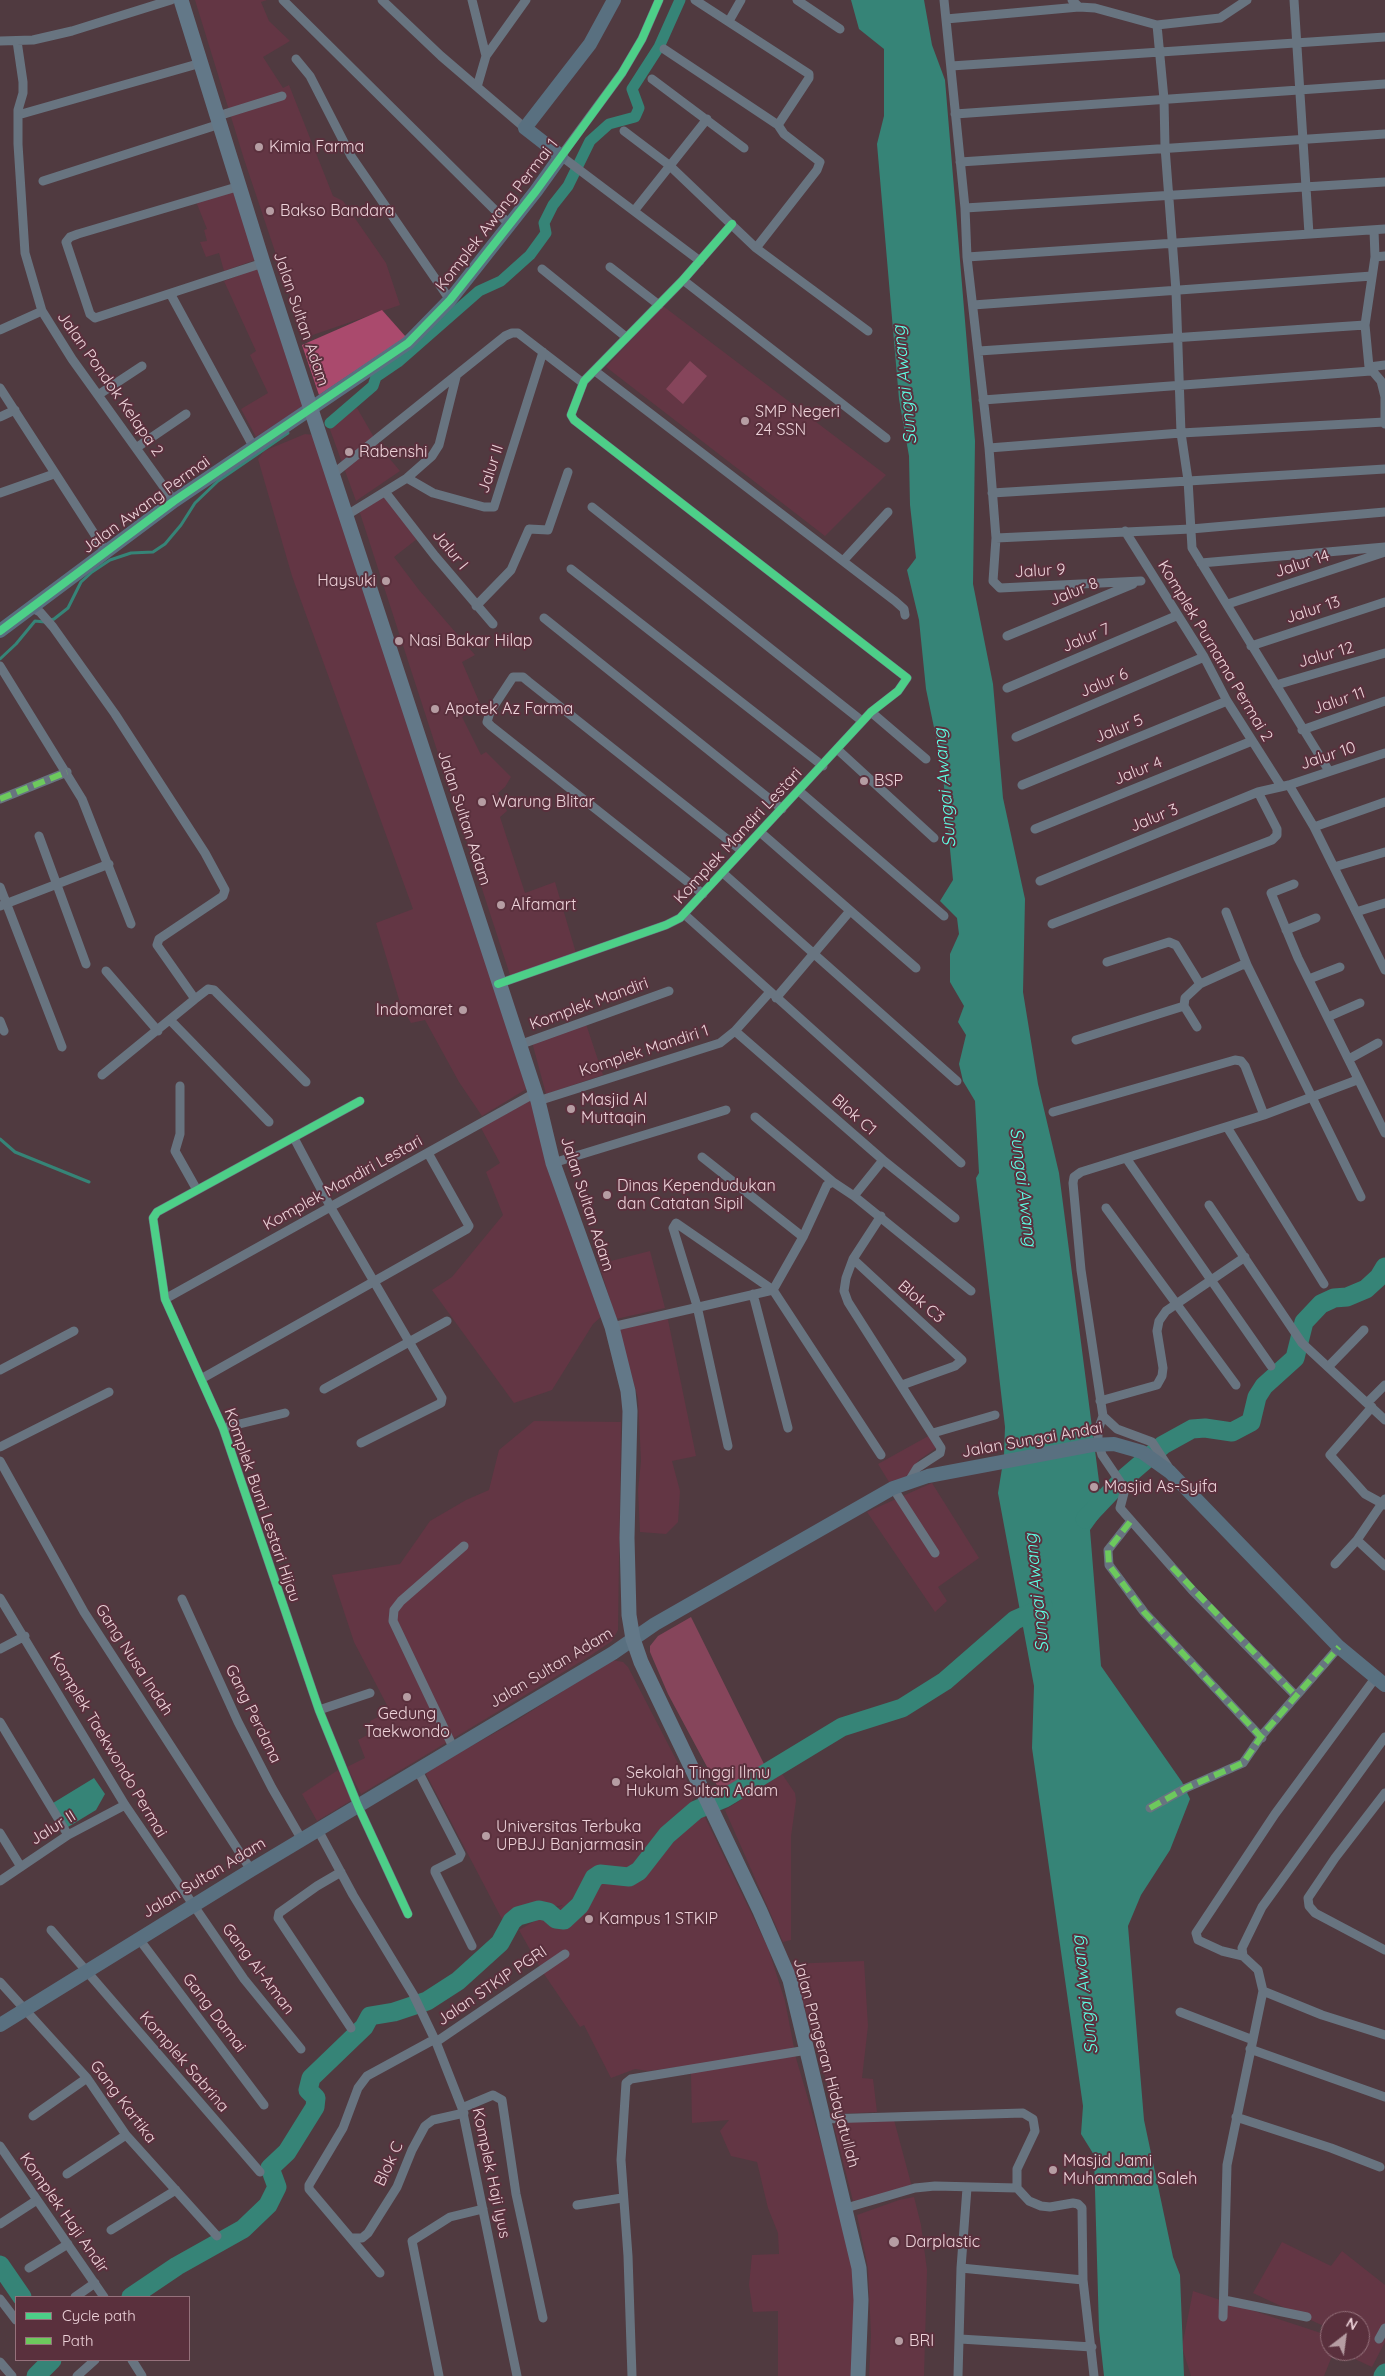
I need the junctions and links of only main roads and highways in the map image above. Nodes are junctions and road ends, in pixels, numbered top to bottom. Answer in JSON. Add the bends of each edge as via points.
{"nodes":[{"id":1,"x":181,"y":0,"type":"edge"},
{"id":2,"x":633,"y":1639,"type":"joint"},
{"id":3,"x":858,"y":2376,"type":"edge"}],
"edges":[{"from":1,"to":2,"type":"main road","name":"Jalan Sultan Adam","via":[[263,263],[536,1097],[553,1163],[612,1327],[630,1411],[626,1538]]},
{"from":2,"to":3,"type":"main road","name":"Jalan Pangeran Hidayatullah","via":[[790,1980],[859,2268]]}]}
